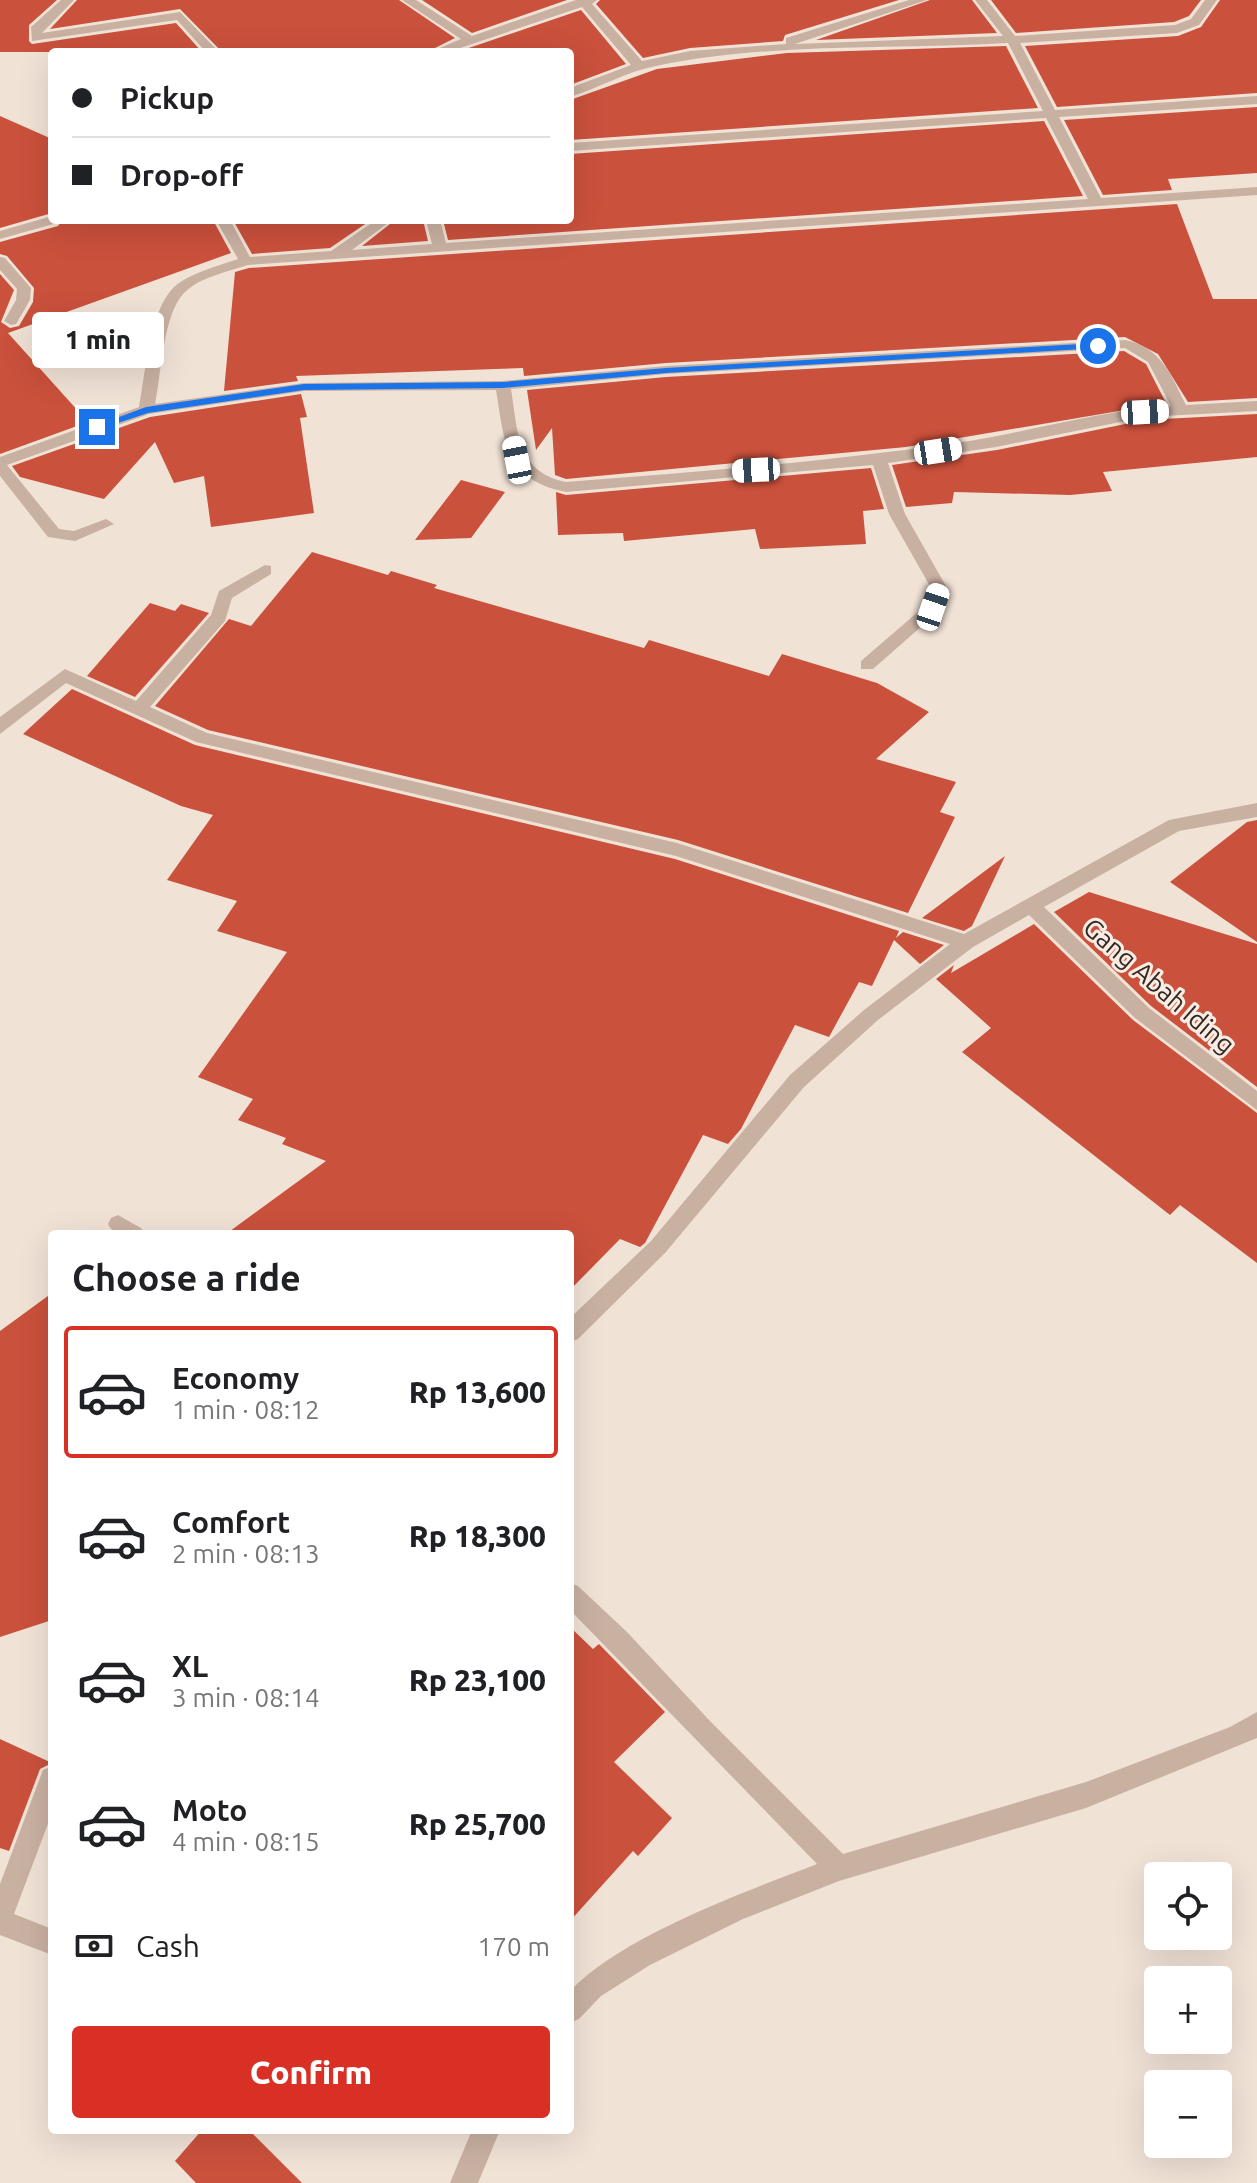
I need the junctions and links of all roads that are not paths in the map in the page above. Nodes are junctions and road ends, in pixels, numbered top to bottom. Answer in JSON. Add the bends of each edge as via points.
{"nodes":[{"id":1,"x":68,"y":0,"type":"edge"},
{"id":2,"x":408,"y":0,"type":"edge"},
{"id":3,"x":921,"y":0,"type":"edge"},
{"id":4,"x":981,"y":0,"type":"edge"},
{"id":5,"x":1211,"y":0,"type":"edge"},
{"id":6,"x":586,"y":1,"type":"edge"},
{"id":7,"x":469,"y":39,"type":"junction"},
{"id":8,"x":1012,"y":40,"type":"junction"},
{"id":9,"x":209,"y":48,"type":"edge"},
{"id":10,"x":446,"y":48,"type":"edge"},
{"id":11,"x":743,"y":51,"type":"junction"},
{"id":12,"x":639,"y":66,"type":"junction"},
{"id":13,"x":574,"y":91,"type":"edge"},
{"id":14,"x":1257,"y":100,"type":"edge"},
{"id":15,"x":1051,"y":115,"type":"junction"},
{"id":16,"x":574,"y":147,"type":"edge"},
{"id":17,"x":1257,"y":191,"type":"edge"},
{"id":18,"x":1097,"y":203,"type":"junction"},
{"id":19,"x":48,"y":221,"type":"edge"},
{"id":20,"x":225,"y":224,"type":"edge"},
{"id":21,"x":379,"y":224,"type":"edge"},
{"id":22,"x":434,"y":224,"type":"edge"},
{"id":23,"x":0,"y":235,"type":"edge"},
{"id":24,"x":440,"y":247,"type":"junction"},
{"id":25,"x":336,"y":254,"type":"junction"},
{"id":26,"x":0,"y":261,"type":"edge"},
{"id":27,"x":246,"y":261,"type":"junction"},
{"id":28,"x":11,"y":321,"type":"dead end"},
{"id":29,"x":503,"y":385,"type":"junction"},
{"id":30,"x":1257,"y":406,"type":"edge"},
{"id":31,"x":146,"y":410,"type":"junction"},
{"id":32,"x":1181,"y":411,"type":"junction"},
{"id":33,"x":879,"y":460,"type":"junction"},
{"id":34,"x":0,"y":464,"type":"edge"},
{"id":35,"x":106,"y":524,"type":"dead end"},
{"id":36,"x":265,"y":570,"type":"dead end"},
{"id":37,"x":867,"y":665,"type":"dead end"},
{"id":38,"x":138,"y":709,"type":"junction"},
{"id":39,"x":0,"y":728,"type":"edge"},
{"id":40,"x":1257,"y":810,"type":"edge"},
{"id":41,"x":1030,"y":905,"type":"junction"},
{"id":42,"x":966,"y":942,"type":"junction"},
{"id":43,"x":1257,"y":1102,"type":"edge"},
{"id":44,"x":574,"y":1328,"type":"edge"},
{"id":45,"x":574,"y":1598,"type":"edge"},
{"id":46,"x":1257,"y":1724,"type":"edge"},
{"id":47,"x":48,"y":1790,"type":"edge"},
{"id":48,"x":839,"y":1868,"type":"junction"},
{"id":49,"x":0,"y":1920,"type":"edge"},
{"id":50,"x":48,"y":1940,"type":"edge"},
{"id":51,"x":574,"y":2006,"type":"edge"},
{"id":52,"x":484,"y":2134,"type":"edge"},
{"id":53,"x":464,"y":2183,"type":"edge"}],
"edges":[{"from":1,"to":9,"type":"street","via":[[35,30],[36,38],[165,15],[180,16]]},
{"from":2,"to":7,"type":"street"},
{"from":3,"to":11,"type":"street"},
{"from":4,"to":8,"type":"street"},
{"from":5,"to":8,"type":"street","via":[[1195,22],[1177,29]]},
{"from":6,"to":7,"type":"street"},
{"from":6,"to":12,"type":"street"},
{"from":7,"to":10,"type":"street"},
{"from":8,"to":11,"type":"street"},
{"from":8,"to":15,"type":"street"},
{"from":11,"to":12,"type":"street"},
{"from":12,"to":13,"type":"street"},
{"from":14,"to":15,"type":"street"},
{"from":15,"to":16,"type":"street"},
{"from":15,"to":18,"type":"street"},
{"from":17,"to":18,"type":"street"},
{"from":18,"to":24,"type":"street"},
{"from":19,"to":23,"type":"street"},
{"from":20,"to":27,"type":"street"},
{"from":21,"to":25,"type":"street"},
{"from":22,"to":24,"type":"street"},
{"from":24,"to":25,"type":"street"},
{"from":25,"to":27,"type":"street"},
{"from":26,"to":28,"type":"street","via":[[25,293]]},
{"from":27,"to":31,"type":"street","via":[[193,281],[164,311]]},
{"from":29,"to":31,"type":"street","via":[[304,387]]},
{"from":29,"to":32,"type":"street","via":[[666,370],[1125,344],[1149,352]]},
{"from":29,"to":33,"type":"street","via":[[517,460],[527,475],[544,485]]},
{"from":30,"to":32,"type":"street"},
{"from":31,"to":34,"type":"street"},
{"from":32,"to":33,"type":"street","via":[[1145,412]]},
{"from":33,"to":37,"type":"street","via":[[897,514],[939,588],[933,607]]},
{"from":34,"to":35,"type":"street","via":[[54,533],[75,536]]},
{"from":36,"to":38,"type":"street","via":[[225,595],[219,617]]},
{"from":38,"to":39,"type":"street","via":[[65,675]]},
{"from":38,"to":42,"type":"street","via":[[202,738],[677,850]]},
{"from":40,"to":41,"type":"street","via":[[1175,825]]},
{"from":41,"to":42,"type":"street"},
{"from":41,"to":43,"type":"street","name":"Gang Abah Iding","via":[[1142,1013]]},
{"from":42,"to":44,"type":"street","via":[[797,1081],[658,1247]]},
{"from":45,"to":48,"type":"street"},
{"from":46,"to":48,"type":"street","via":[[1086,1795]]},
{"from":47,"to":49,"type":"street"},
{"from":48,"to":51,"type":"street","via":[[735,1909],[641,1956],[592,1987]]},
{"from":49,"to":50,"type":"street"},
{"from":52,"to":53,"type":"street"}]}
